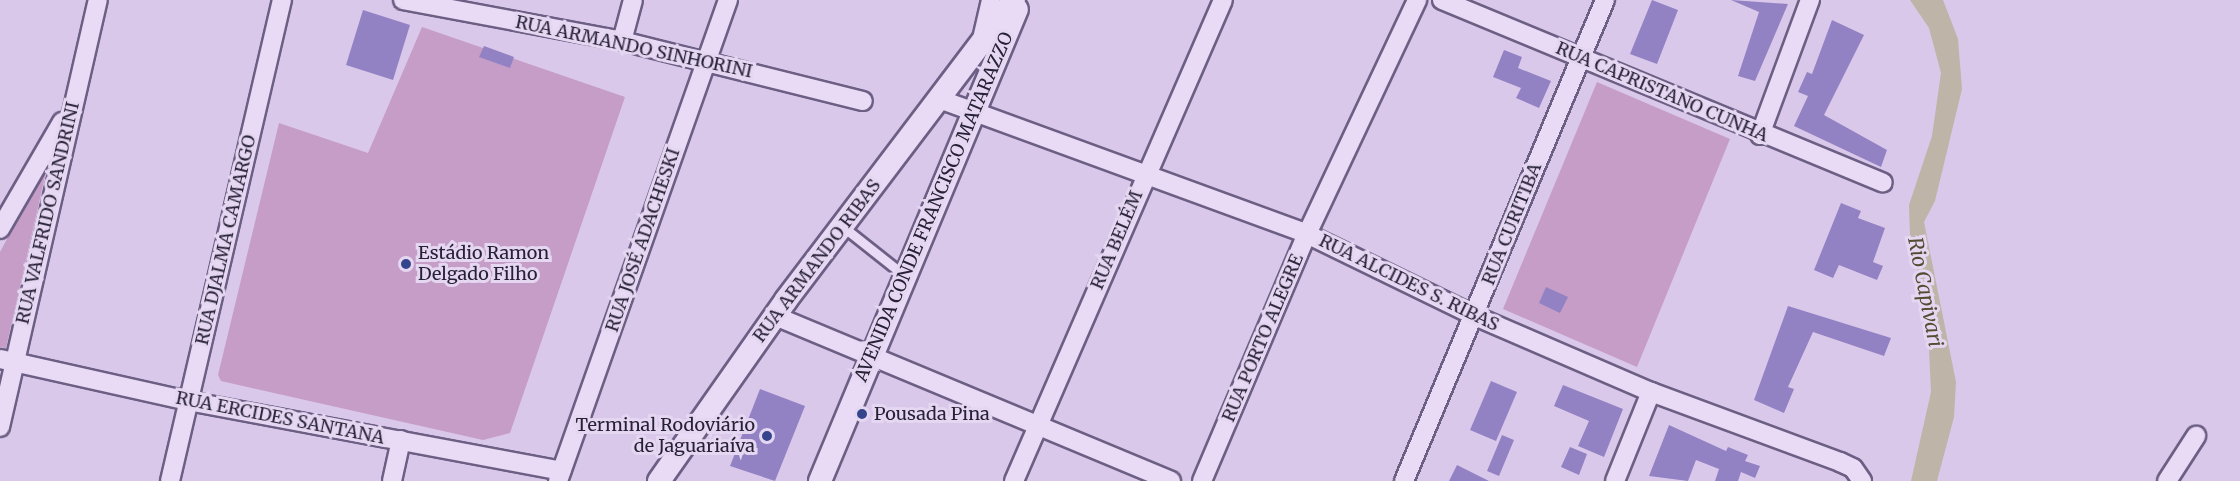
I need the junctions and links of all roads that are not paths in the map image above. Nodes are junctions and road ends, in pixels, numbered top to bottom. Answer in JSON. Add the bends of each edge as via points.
{"nodes":[{"id":1,"x":98,"y":0,"type":"edge"},
{"id":2,"x":282,"y":0,"type":"edge"},
{"id":3,"x":403,"y":0,"type":"edge"},
{"id":4,"x":633,"y":0,"type":"edge"},
{"id":5,"x":728,"y":0,"type":"edge"},
{"id":6,"x":992,"y":0,"type":"edge"},
{"id":7,"x":1014,"y":0,"type":"edge"},
{"id":8,"x":1021,"y":0,"type":"edge"},
{"id":9,"x":1223,"y":0,"type":"edge"},
{"id":10,"x":1417,"y":0,"type":"edge"},
{"id":11,"x":1442,"y":0,"type":"edge"},
{"id":12,"x":1605,"y":0,"type":"edge"},
{"id":13,"x":1810,"y":0,"type":"edge"},
{"id":14,"x":622,"y":40,"type":"junction"},
{"id":15,"x":980,"y":44,"type":"junction"},
{"id":16,"x":1581,"y":56,"type":"junction"},
{"id":17,"x":706,"y":60,"type":"junction"},
{"id":18,"x":939,"y":99,"type":"junction"},
{"id":19,"x":862,"y":101,"type":"dead end"},
{"id":20,"x":71,"y":106,"type":"junction"},
{"id":21,"x":975,"y":109,"type":"junction"},
{"id":22,"x":1760,"y":135,"type":"junction"},
{"id":23,"x":1145,"y":172,"type":"junction"},
{"id":24,"x":1883,"y":183,"type":"dead end"},
{"id":25,"x":842,"y":226,"type":"junction"},
{"id":26,"x":0,"y":229,"type":"edge"},
{"id":27,"x":1306,"y":234,"type":"junction"},
{"id":28,"x":905,"y":276,"type":"junction"},
{"id":29,"x":775,"y":316,"type":"junction"},
{"id":30,"x":1474,"y":316,"type":"junction"},
{"id":31,"x":871,"y":356,"type":"junction"},
{"id":32,"x":7,"y":361,"type":"edge"},
{"id":33,"x":1651,"y":392,"type":"junction"},
{"id":34,"x":188,"y":401,"type":"junction"},
{"id":35,"x":1038,"y":426,"type":"junction"},
{"id":36,"x":0,"y":427,"type":"edge"},
{"id":37,"x":2196,"y":436,"type":"dead end"},
{"id":38,"x":401,"y":440,"type":"junction"},
{"id":39,"x":560,"y":476,"type":"edge"},
{"id":40,"x":170,"y":481,"type":"edge"},
{"id":41,"x":392,"y":481,"type":"edge"},
{"id":42,"x":659,"y":481,"type":"edge"},
{"id":43,"x":820,"y":481,"type":"edge"},
{"id":44,"x":1014,"y":481,"type":"edge"},
{"id":45,"x":1172,"y":481,"type":"edge"},
{"id":46,"x":1202,"y":481,"type":"edge"},
{"id":47,"x":1404,"y":481,"type":"edge"},
{"id":48,"x":1615,"y":481,"type":"edge"},
{"id":49,"x":1862,"y":481,"type":"edge"},
{"id":50,"x":2167,"y":481,"type":"edge"}],
"edges":[{"from":1,"to":20,"type":"street","name":"RUA VALFRIDO SANDRINI"},
{"from":2,"to":34,"type":"street","name":"RUA DJALMA CAMARGO"},
{"from":3,"to":14,"type":"street","name":"RUA ARMANDO SINHORINI"},
{"from":4,"to":14,"type":"street"},
{"from":5,"to":17,"type":"street","name":"RUA JOSÉ ADACHESKI"},
{"from":6,"to":15,"type":"street","name":"RUA ARMANDO RIBAS"},
{"from":7,"to":15,"type":"street","name":"RUA ARMANDO RIBAS"},
{"from":8,"to":21,"type":"street","name":"AVENIDA CONDE FRANCISCO MATARAZZO"},
{"from":9,"to":23,"type":"street","name":"RUA BELÉM"},
{"from":10,"to":27,"type":"street","name":"RUA PORTO ALEGRE"},
{"from":11,"to":16,"type":"street","name":"RUA CAPRISTANO CUNHA"},
{"from":12,"to":16,"type":"street","name":"RUA CURITIBA"},
{"from":13,"to":22,"type":"street"},
{"from":14,"to":17,"type":"street","name":"RUA ARMANDO SINHORINI"},
{"from":15,"to":18,"type":"street","name":"RUA ARMANDO RIBAS"},
{"from":16,"to":22,"type":"street","name":"RUA CAPRISTANO CUNHA"},
{"from":16,"to":30,"type":"street","name":"RUA CURITIBA"},
{"from":17,"to":19,"type":"street","name":"RUA ARMANDO SINHORINI"},
{"from":17,"to":39,"type":"street","name":"RUA JOSÉ ADACHESKI"},
{"from":18,"to":21,"type":"street","name":"RUA ALCIDES S. RIBAS"},
{"from":18,"to":25,"type":"street","name":"RUA ARMANDO RIBAS"},
{"from":20,"to":26,"type":"street"},
{"from":20,"to":32,"type":"street","name":"RUA VALFRIDO SANDRINI"},
{"from":21,"to":23,"type":"street","name":"RUA ALCIDES S. RIBAS"},
{"from":21,"to":28,"type":"street","name":"AVENIDA CONDE FRANCISCO MATARAZZO"},
{"from":22,"to":24,"type":"street","name":"RUA CAPRISTANO CUNHA"},
{"from":23,"to":27,"type":"street","name":"RUA ALCIDES S. RIBAS"},
{"from":23,"to":35,"type":"street","name":"RUA BELÉM"},
{"from":25,"to":28,"type":"lane"},
{"from":25,"to":29,"type":"street","name":"RUA ARMANDO RIBAS"},
{"from":27,"to":30,"type":"street","name":"RUA ALCIDES S. RIBAS"},
{"from":27,"to":46,"type":"street","name":"RUA PORTO ALEGRE"},
{"from":28,"to":31,"type":"street","name":"AVENIDA CONDE FRANCISCO MATARAZZO"},
{"from":29,"to":31,"type":"street"},
{"from":29,"to":42,"type":"street","name":"RUA ARMANDO RIBAS"},
{"from":30,"to":33,"type":"street","name":"RUA ALCIDES S. RIBAS"},
{"from":30,"to":47,"type":"street","name":"RUA CURITIBA"},
{"from":31,"to":35,"type":"street"},
{"from":31,"to":43,"type":"street","name":"AVENIDA CONDE FRANCISCO MATARAZZO"},
{"from":32,"to":34,"type":"street","name":"RUA ERCIDES SANTANA"},
{"from":32,"to":36,"type":"street","name":"RUA VALFRIDO SANDRINI"},
{"from":33,"to":48,"type":"street"},
{"from":33,"to":49,"type":"street","name":"RUA ALCIDES S. RIBAS","via":[[1840,462],[1853,468]]},
{"from":34,"to":38,"type":"street","name":"RUA ERCIDES SANTANA"},
{"from":34,"to":40,"type":"street","name":"RUA DJALMA CAMARGO"},
{"from":35,"to":44,"type":"street","name":"RUA BELÉM"},
{"from":35,"to":45,"type":"street"},
{"from":37,"to":50,"type":"street"},
{"from":38,"to":39,"type":"street","name":"RUA ERCIDES SANTANA"},
{"from":38,"to":41,"type":"street"}]}
